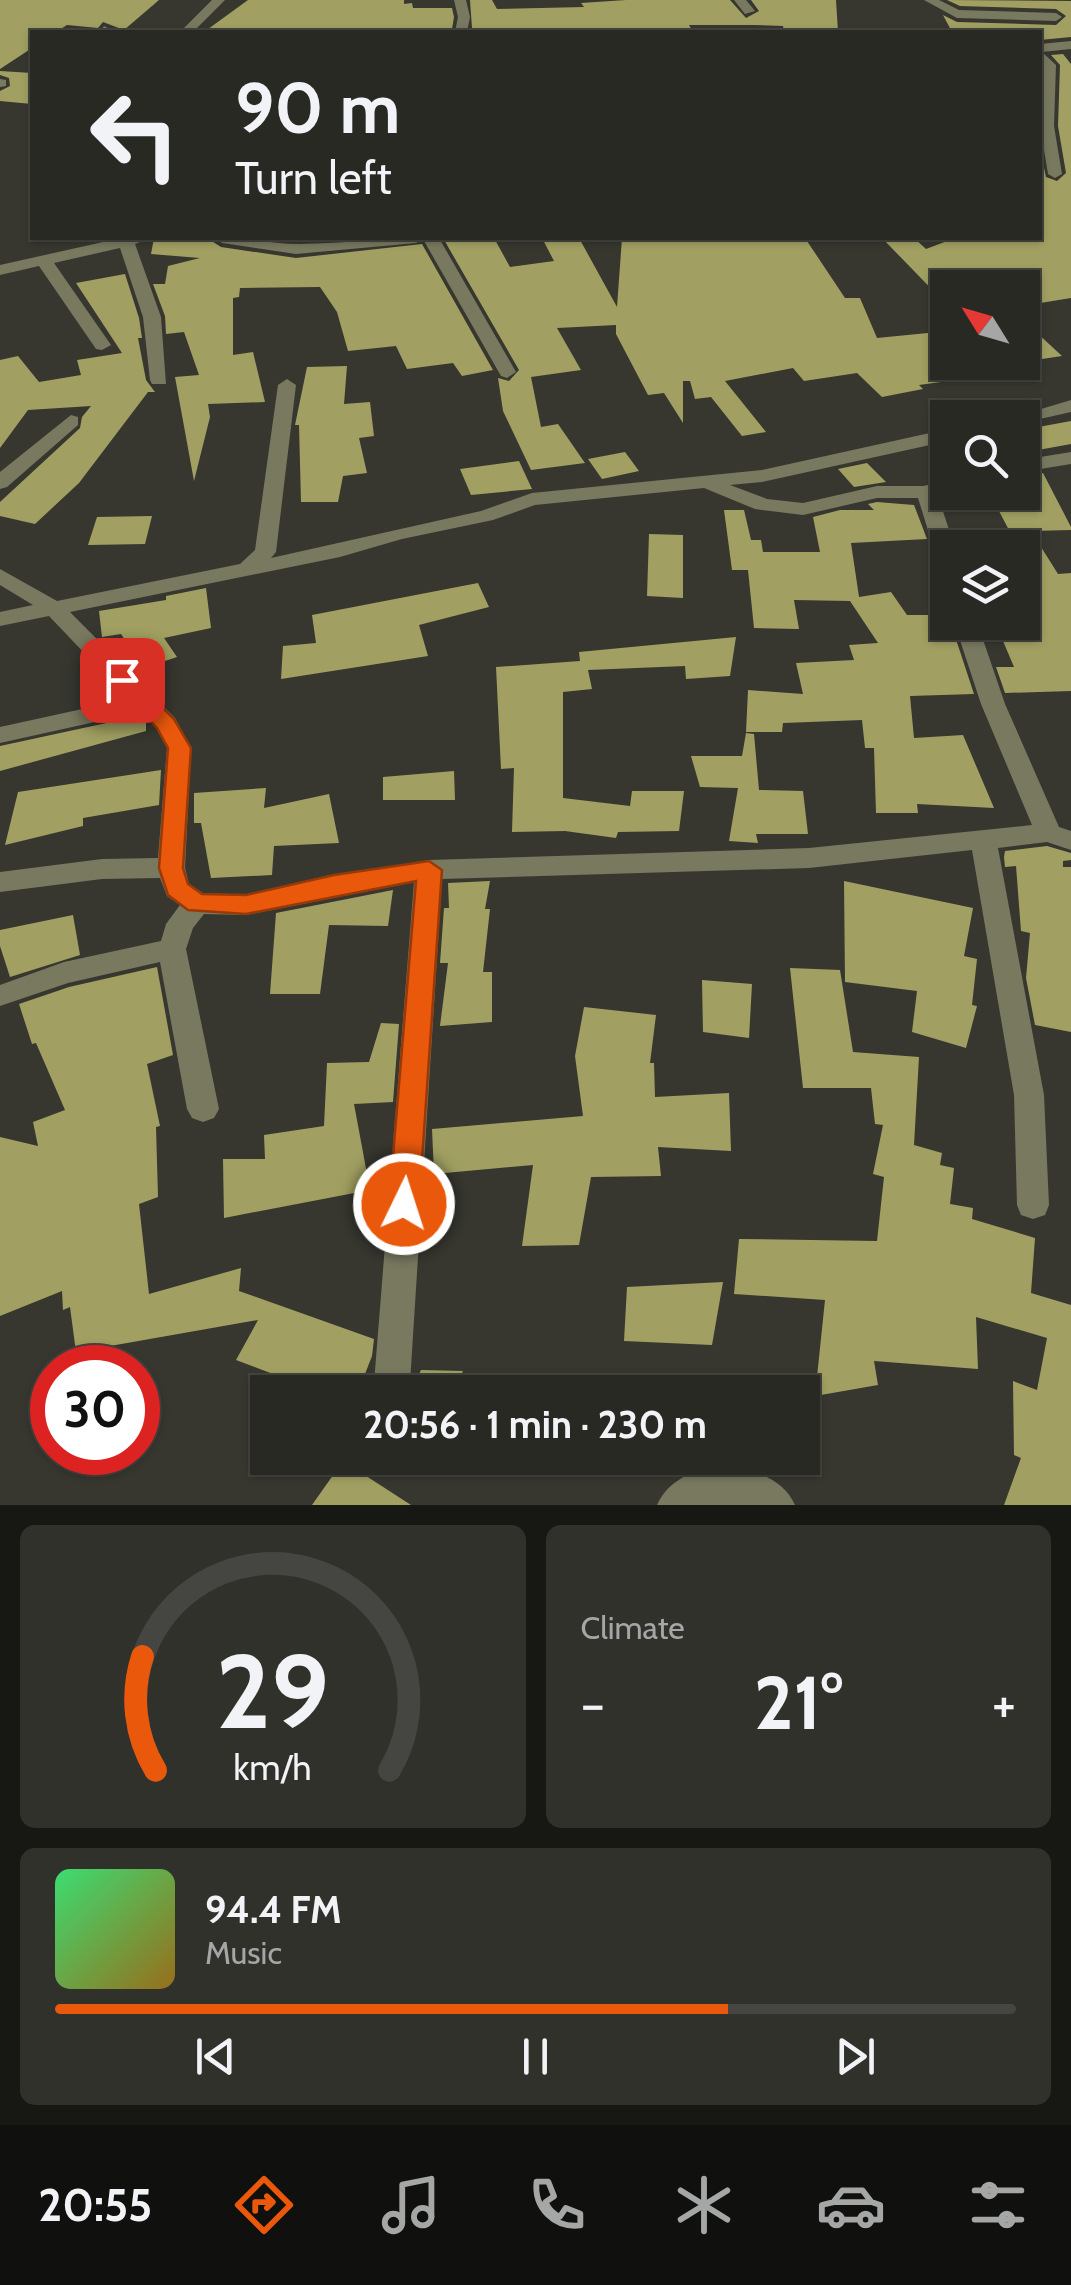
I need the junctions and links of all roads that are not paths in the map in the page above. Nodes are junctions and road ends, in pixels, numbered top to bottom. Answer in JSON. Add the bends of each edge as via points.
{"nodes":[{"id":1,"x":219,"y":0,"type":"edge"},
{"id":2,"x":460,"y":0,"type":"edge"},
{"id":3,"x":930,"y":0,"type":"edge"},
{"id":4,"x":1056,"y":17,"type":"dead end"},
{"id":5,"x":188,"y":30,"type":"edge"},
{"id":6,"x":461,"y":30,"type":"edge"},
{"id":7,"x":1071,"y":45,"type":"edge"},
{"id":8,"x":1042,"y":51,"type":"edge"},
{"id":9,"x":1042,"y":54,"type":"edge"},
{"id":10,"x":1056,"y":174,"type":"edge"},
{"id":11,"x":134,"y":240,"type":"edge"},
{"id":12,"x":235,"y":240,"type":"edge"},
{"id":13,"x":394,"y":240,"type":"edge"},
{"id":14,"x":432,"y":240,"type":"edge"},
{"id":15,"x":44,"y":261,"type":"junction"},
{"id":16,"x":0,"y":270,"type":"edge"},
{"id":17,"x":102,"y":345,"type":"dead end"},
{"id":18,"x":507,"y":372,"type":"dead end"},
{"id":19,"x":159,"y":380,"type":"dead end"},
{"id":20,"x":286,"y":386,"type":"dead end"},
{"id":21,"x":1071,"y":406,"type":"edge"},
{"id":22,"x":1040,"y":413,"type":"edge"},
{"id":23,"x":71,"y":420,"type":"dead end"},
{"id":24,"x":930,"y":439,"type":"edge"},
{"id":25,"x":1071,"y":458,"type":"edge"},
{"id":26,"x":1040,"y":463,"type":"edge"},
{"id":27,"x":0,"y":483,"type":"edge"},
{"id":28,"x":712,"y":484,"type":"junction"},
{"id":29,"x":930,"y":491,"type":"edge"},
{"id":30,"x":250,"y":567,"type":"junction"},
{"id":31,"x":0,"y":576,"type":"edge"},
{"id":32,"x":55,"y":609,"type":"junction"},
{"id":33,"x":0,"y":620,"type":"edge"},
{"id":34,"x":970,"y":640,"type":"edge"},
{"id":35,"x":145,"y":703,"type":"junction"},
{"id":36,"x":0,"y":734,"type":"edge"},
{"id":37,"x":1060,"y":837,"type":"edge"},
{"id":38,"x":983,"y":840,"type":"junction"},
{"id":39,"x":171,"y":868,"type":"junction"},
{"id":40,"x":429,"y":870,"type":"junction"},
{"id":41,"x":0,"y":882,"type":"edge"},
{"id":42,"x":196,"y":904,"type":"junction"},
{"id":43,"x":172,"y":948,"type":"junction"},
{"id":44,"x":4,"y":996,"type":"dead end"},
{"id":45,"x":203,"y":1109,"type":"dead end"},
{"id":46,"x":1033,"y":1206,"type":"dead end"},
{"id":47,"x":393,"y":1375,"type":"edge"},
{"id":48,"x":676,"y":1505,"type":"edge"},
{"id":49,"x":776,"y":1505,"type":"edge"}],
"edges":[{"from":1,"to":5,"type":"street"},
{"from":2,"to":6,"type":"street"},
{"from":3,"to":4,"type":"street","via":[[958,14]]},
{"from":7,"to":8,"type":"street"},
{"from":9,"to":10,"type":"street","via":[[1050,64],[1047,126]]},
{"from":11,"to":15,"type":"street"},
{"from":11,"to":19,"type":"street"},
{"from":12,"to":13,"type":"street","via":[[296,249]]},
{"from":14,"to":18,"type":"street"},
{"from":15,"to":16,"type":"street"},
{"from":15,"to":17,"type":"street"},
{"from":20,"to":30,"type":"street","via":[[265,552]]},
{"from":21,"to":22,"type":"street"},
{"from":23,"to":27,"type":"street"},
{"from":24,"to":28,"type":"street"},
{"from":25,"to":26,"type":"street"},
{"from":28,"to":29,"type":"street","via":[[776,508],[817,508],[884,491]]},
{"from":28,"to":30,"type":"street","via":[[532,499],[486,516]]},
{"from":30,"to":32,"type":"street"},
{"from":31,"to":32,"type":"street"},
{"from":32,"to":33,"type":"street"},
{"from":32,"to":35,"type":"street"},
{"from":34,"to":37,"type":"street","via":[[993,704]]},
{"from":35,"to":36,"type":"street"},
{"from":35,"to":39,"type":"street","via":[[179,748]]},
{"from":37,"to":38,"type":"street"},
{"from":38,"to":40,"type":"street","via":[[810,858]]},
{"from":38,"to":46,"type":"street","via":[[1029,1095]]},
{"from":39,"to":41,"type":"street"},
{"from":39,"to":42,"type":"street","via":[[176,889]]},
{"from":40,"to":42,"type":"street","via":[[246,905]]},
{"from":40,"to":47,"type":"street"},
{"from":42,"to":43,"type":"street"},
{"from":43,"to":44,"type":"street"},
{"from":43,"to":45,"type":"street"},
{"from":48,"to":49,"type":"street","via":[[733,1482]]}]}
